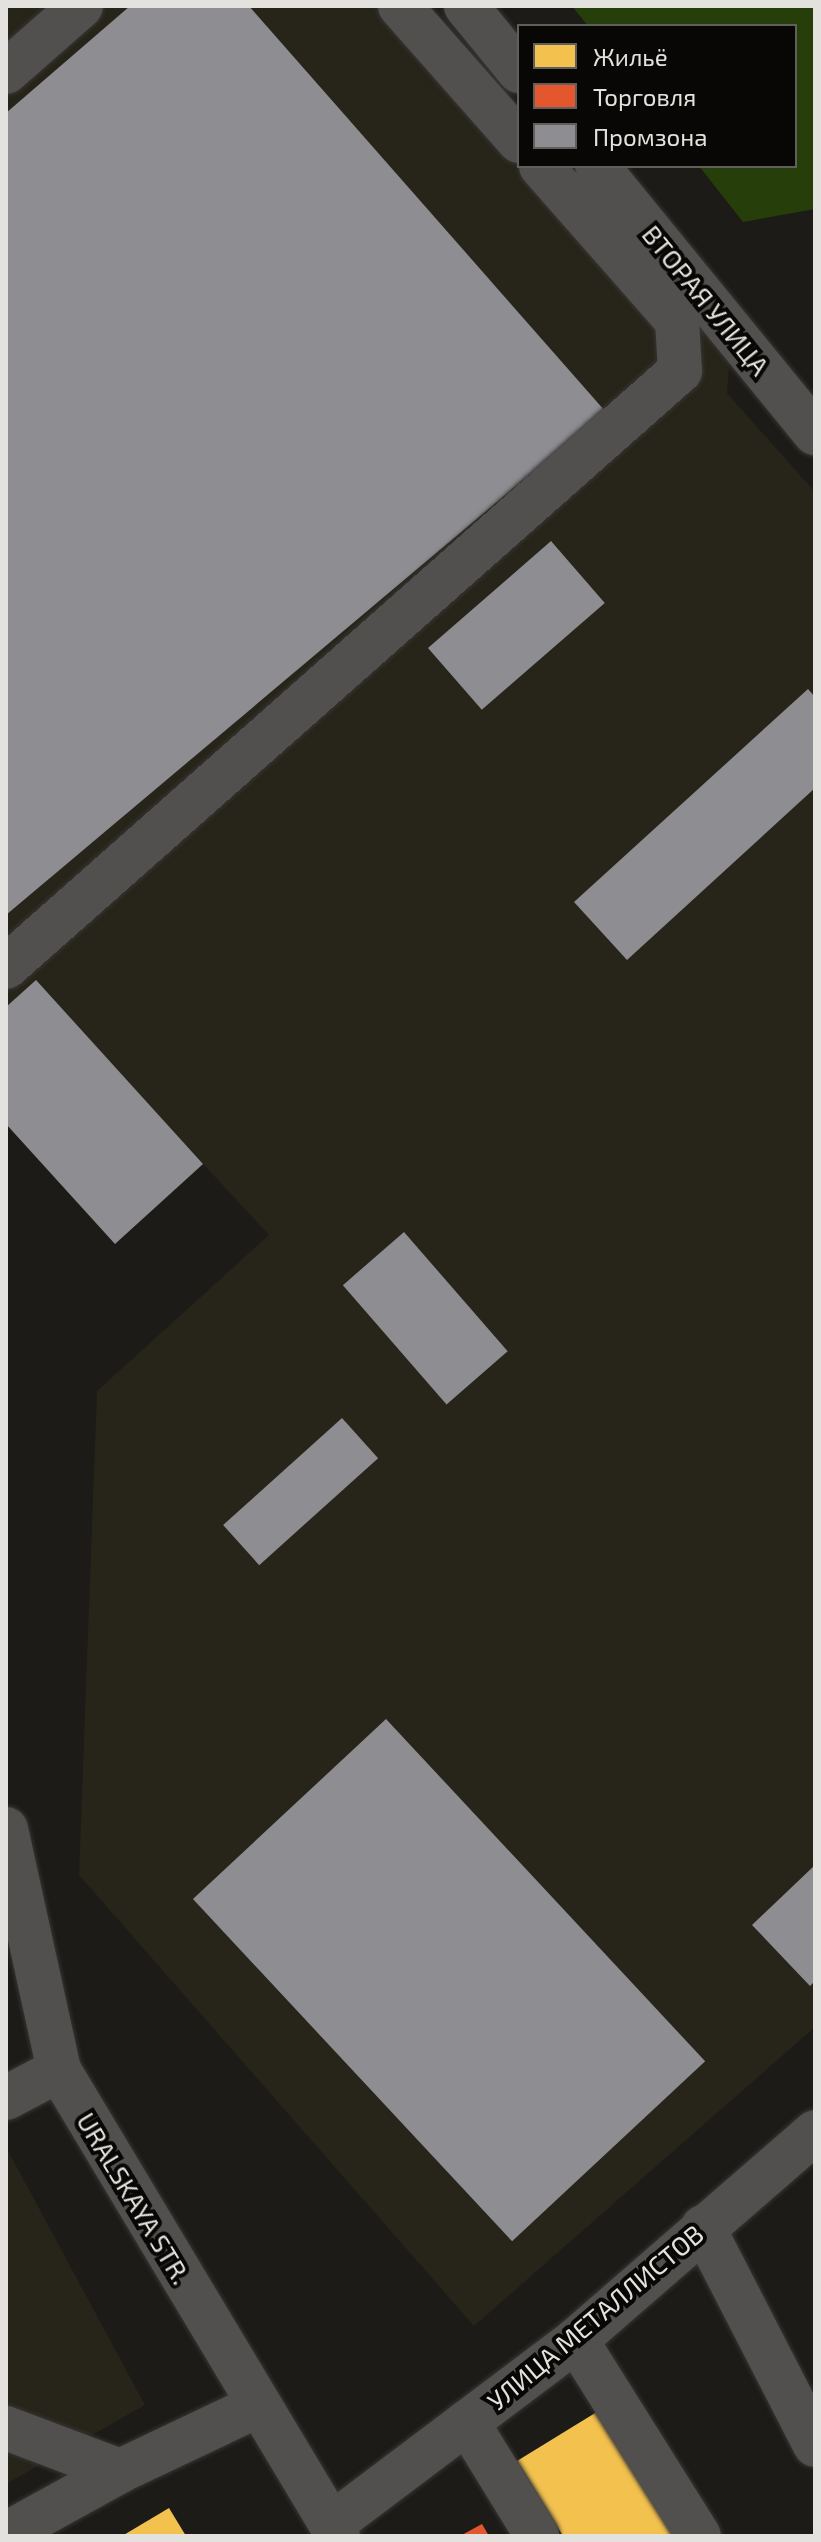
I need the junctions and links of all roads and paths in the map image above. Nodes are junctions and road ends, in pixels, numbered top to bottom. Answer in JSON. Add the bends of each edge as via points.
{"nodes":[{"id":1,"x":81,"y":6,"type":"edge"},
{"id":2,"x":400,"y":6,"type":"edge"},
{"id":3,"x":466,"y":6,"type":"edge"},
{"id":4,"x":517,"y":69,"type":"edge"},
{"id":5,"x":6,"y":72,"type":"edge"},
{"id":6,"x":517,"y":139,"type":"edge"},
{"id":7,"x":543,"y":168,"type":"edge"},
{"id":8,"x":599,"y":168,"type":"edge"},
{"id":9,"x":815,"y":433,"type":"edge"},
{"id":10,"x":6,"y":967,"type":"edge"},
{"id":11,"x":6,"y":1829,"type":"edge"},
{"id":12,"x":59,"y":2070,"type":"junction"},
{"id":13,"x":6,"y":2098,"type":"edge"},
{"id":14,"x":815,"y":2132,"type":"edge"},
{"id":15,"x":703,"y":2227,"type":"junction"},
{"id":16,"x":576,"y":2340,"type":"junction"},
{"id":17,"x":257,"y":2406,"type":"junction"},
{"id":18,"x":467,"y":2422,"type":"junction"},
{"id":19,"x":6,"y":2428,"type":"edge"},
{"id":20,"x":815,"y":2445,"type":"edge"},
{"id":21,"x":120,"y":2471,"type":"junction"},
{"id":22,"x":30,"y":2529,"type":"edge"},
{"id":23,"x":335,"y":2530,"type":"edge"},
{"id":24,"x":537,"y":2536,"type":"edge"},
{"id":25,"x":699,"y":2536,"type":"edge"}],
"edges":[{"from":1,"to":5,"type":"street"},
{"from":2,"to":6,"type":"street"},
{"from":3,"to":4,"type":"street"},
{"from":7,"to":10,"type":"street","via":[[677,321],[680,371]]},
{"from":8,"to":9,"type":"street","name":"ВТОРАЯ УЛИЦА"},
{"from":11,"to":12,"type":"street","name":"URALSKAYA STR."},
{"from":12,"to":13,"type":"street"},
{"from":12,"to":17,"type":"street","name":"URALSKAYA STR."},
{"from":14,"to":15,"type":"street","name":"УЛИЦА МЕТАЛЛИСТОВ"},
{"from":15,"to":16,"type":"street","name":"УЛИЦА МЕТАЛЛИСТОВ"},
{"from":15,"to":20,"type":"street"},
{"from":16,"to":18,"type":"street","name":"УЛИЦА МЕТАЛЛИСТОВ"},
{"from":16,"to":25,"type":"street"},
{"from":17,"to":21,"type":"street"},
{"from":17,"to":23,"type":"street","name":"URALSKAYA STR."},
{"from":18,"to":23,"type":"street","name":"УЛИЦА МЕТАЛЛИСТОВ"},
{"from":18,"to":24,"type":"street"},
{"from":19,"to":21,"type":"street"},
{"from":21,"to":22,"type":"street"}]}
